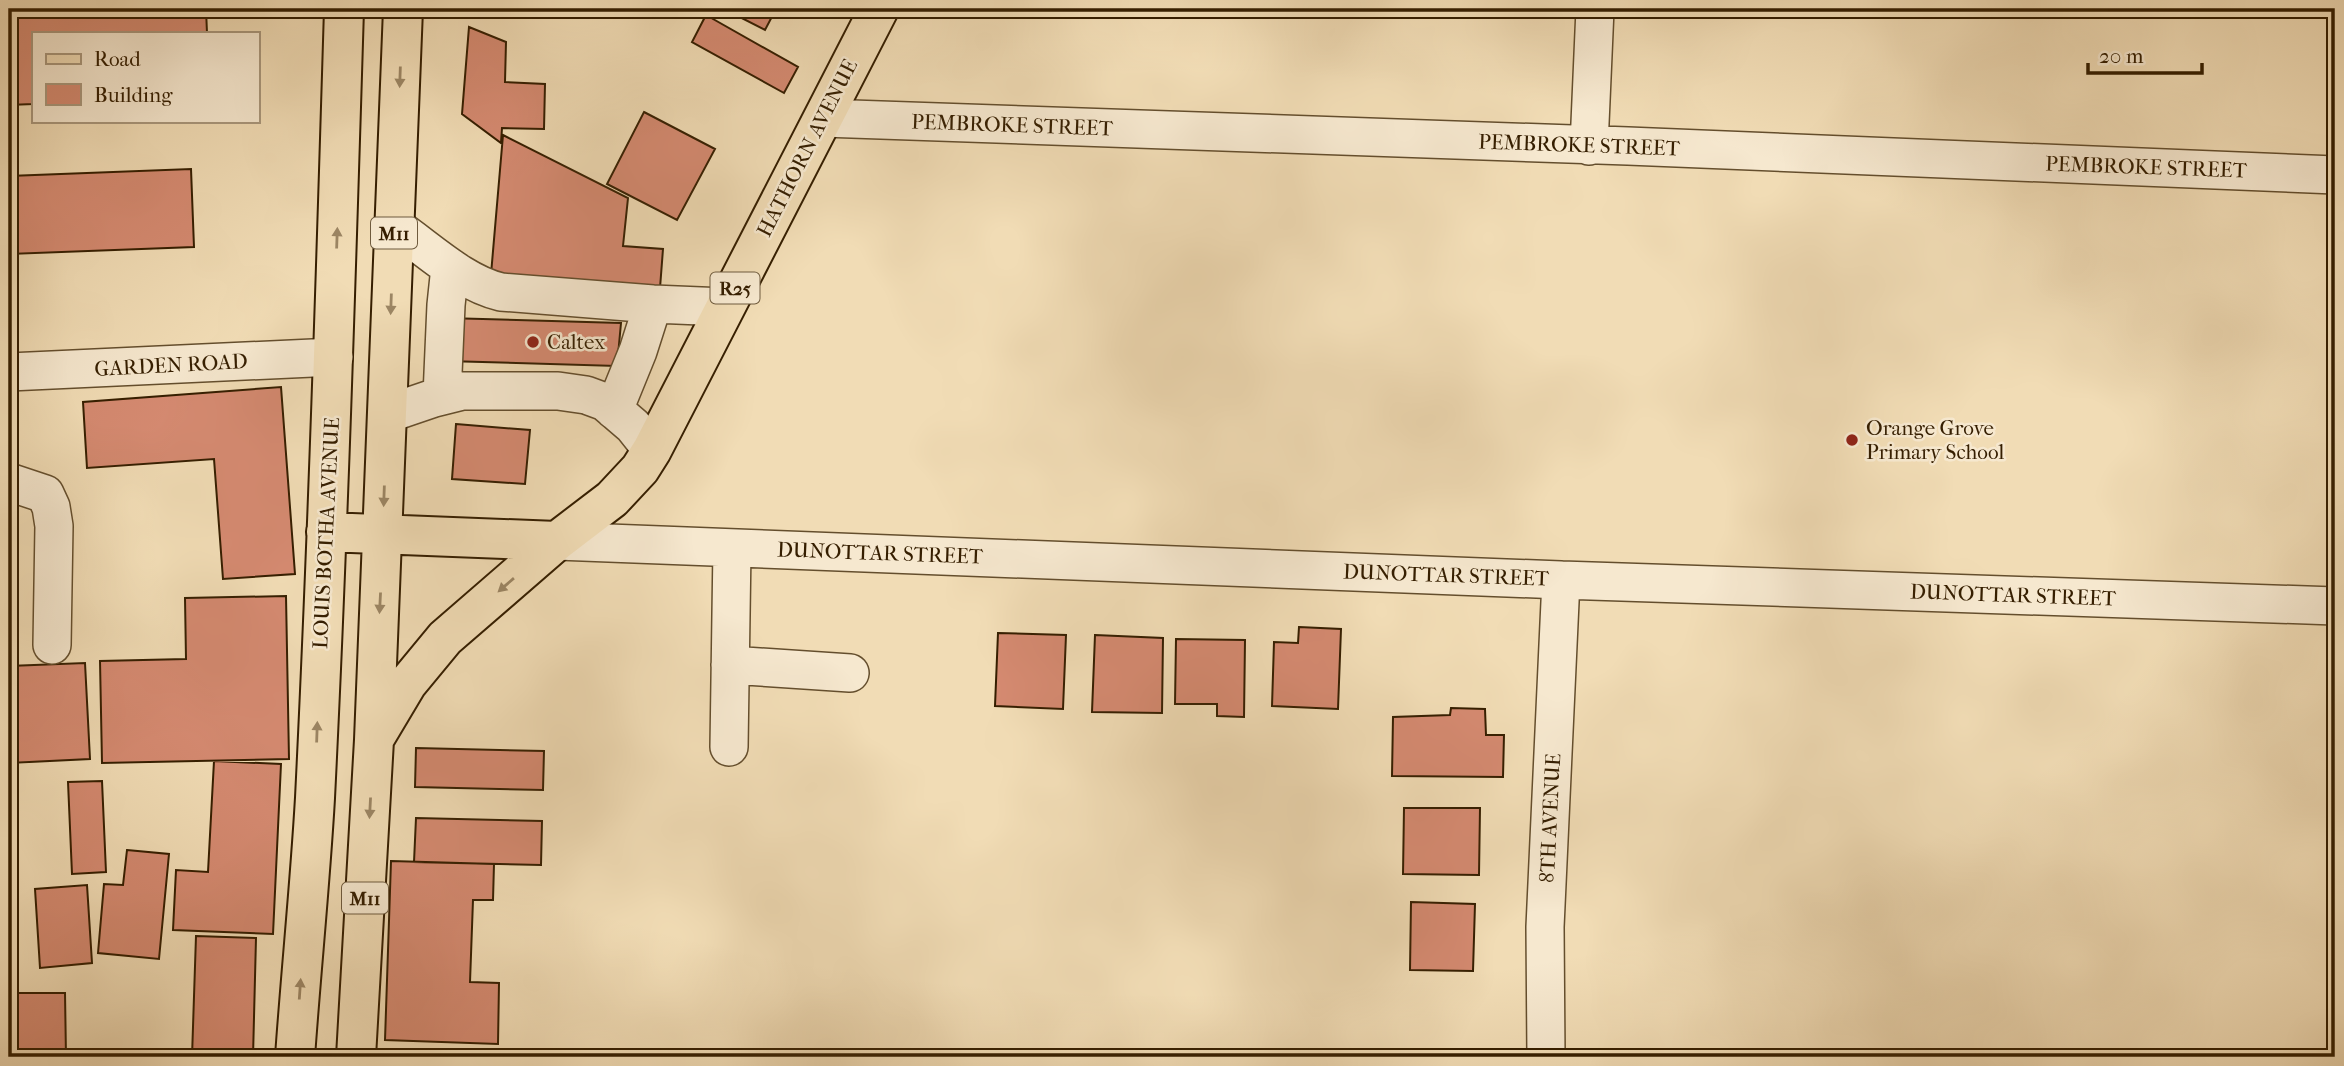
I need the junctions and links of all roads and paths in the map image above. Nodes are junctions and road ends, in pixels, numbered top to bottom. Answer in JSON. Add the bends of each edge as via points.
{"nodes":[{"id":1,"x":344,"y":9,"type":"edge"},
{"id":2,"x":403,"y":9,"type":"edge"},
{"id":3,"x":879,"y":9,"type":"edge"},
{"id":4,"x":1595,"y":9,"type":"edge"},
{"id":5,"x":823,"y":118,"type":"junction"},
{"id":6,"x":1589,"y":146,"type":"junction"},
{"id":7,"x":2335,"y":175,"type":"edge"},
{"id":8,"x":394,"y":226,"type":"junction"},
{"id":9,"x":450,"y":267,"type":"junction"},
{"id":10,"x":653,"y":304,"type":"junction"},
{"id":11,"x":725,"y":307,"type":"junction"},
{"id":12,"x":334,"y":357,"type":"junction"},
{"id":13,"x":9,"y":372,"type":"edge"},
{"id":14,"x":442,"y":396,"type":"junction"},
{"id":15,"x":614,"y":410,"type":"junction"},
{"id":16,"x":387,"y":414,"type":"junction"},
{"id":17,"x":652,"y":450,"type":"junction"},
{"id":18,"x":9,"y":482,"type":"edge"},
{"id":19,"x":326,"y":533,"type":"junction"},
{"id":20,"x":383,"y":535,"type":"junction"},
{"id":21,"x":557,"y":541,"type":"junction"},
{"id":22,"x":732,"y":548,"type":"junction"},
{"id":23,"x":1562,"y":580,"type":"junction"},
{"id":24,"x":2335,"y":606,"type":"edge"},
{"id":25,"x":52,"y":645,"type":"dead end"},
{"id":26,"x":730,"y":665,"type":"junction"},
{"id":27,"x":850,"y":673,"type":"dead end"},
{"id":28,"x":374,"y":740,"type":"junction"},
{"id":29,"x":729,"y":747,"type":"dead end"},
{"id":30,"x":295,"y":1057,"type":"edge"},
{"id":31,"x":356,"y":1057,"type":"edge"},
{"id":32,"x":1546,"y":1057,"type":"edge"}],
"edges":[{"from":12,"to":1,"type":"main road","name":"LOUIS BOTHA AVENUE","one_way":true},
{"from":2,"to":8,"type":"main road","number":"M11","one_way":true},
{"from":3,"to":5,"type":"main road","name":"HATHORN AVENUE","number":"R25"},
{"from":4,"to":6,"type":"street"},
{"from":5,"to":6,"type":"street","name":"PEMBROKE STREET"},
{"from":5,"to":11,"type":"main road","name":"HATHORN AVENUE","number":"R25"},
{"from":6,"to":7,"type":"street","name":"PEMBROKE STREET"},
{"from":8,"to":9,"type":"street"},
{"from":8,"to":16,"type":"main road","number":"M11","one_way":true},
{"from":9,"to":10,"type":"street","via":[[484,288],[501,292]]},
{"from":9,"to":14,"type":"street"},
{"from":10,"to":11,"type":"street"},
{"from":10,"to":15,"type":"street"},
{"from":11,"to":17,"type":"main road","name":"HATHORN AVENUE","number":"R25"},
{"from":12,"to":13,"type":"street","name":"GARDEN ROAD"},
{"from":12,"to":19,"type":"main road","name":"LOUIS BOTHA AVENUE"},
{"from":14,"to":15,"type":"street","via":[[462,391],[558,391],[586,395]]},
{"from":14,"to":16,"type":"street"},
{"from":15,"to":17,"type":"street"},
{"from":16,"to":20,"type":"main road","number":"M11","one_way":true},
{"from":17,"to":21,"type":"main road","name":"HATHORN AVENUE","number":"R25","via":[[612,499]]},
{"from":18,"to":25,"type":"street","via":[[45,495],[51,507]]},
{"from":19,"to":20,"type":"main road"},
{"from":30,"to":19,"type":"main road","name":"LOUIS BOTHA AVENUE","one_way":true,"via":[[314,800]]},
{"from":20,"to":21,"type":"main road"},
{"from":20,"to":28,"type":"main road","number":"M11","one_way":true},
{"from":21,"to":22,"type":"street","name":"DUNOTTAR STREET"},
{"from":21,"to":28,"type":"main road","name":"HATHORN AVENUE","one_way":true,"via":[[445,638],[407,684]]},
{"from":22,"to":23,"type":"street","name":"DUNOTTAR STREET"},
{"from":22,"to":26,"type":"street"},
{"from":23,"to":24,"type":"street","name":"DUNOTTAR STREET"},
{"from":23,"to":32,"type":"street","name":"8TH AVENUE","via":[[1545,927]]},
{"from":26,"to":27,"type":"street"},
{"from":26,"to":29,"type":"street"},
{"from":28,"to":31,"type":"main road","number":"M11","one_way":true}]}
